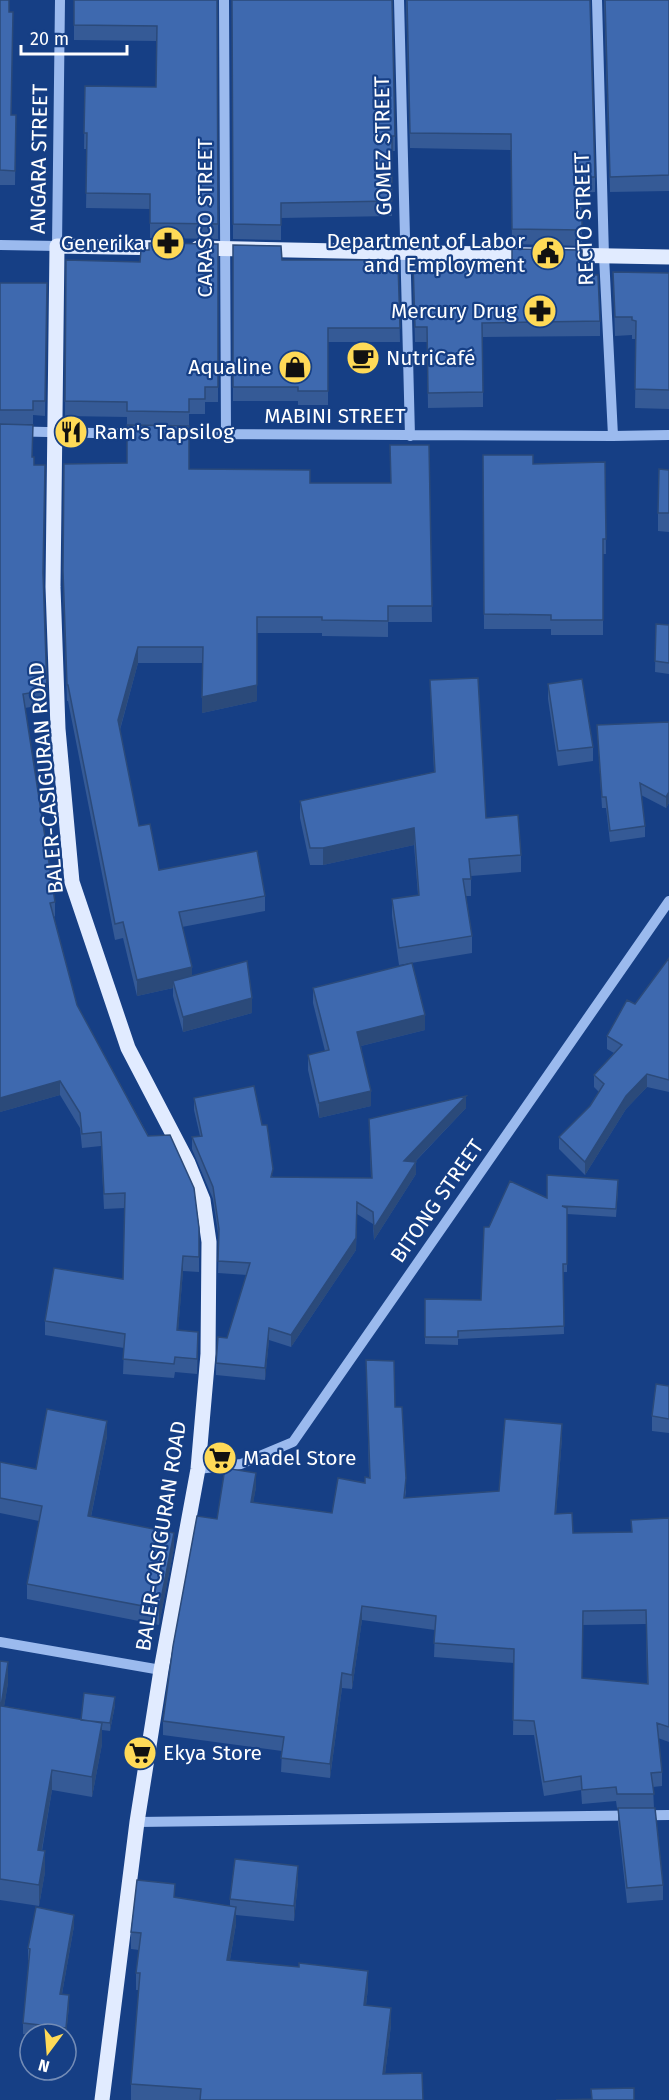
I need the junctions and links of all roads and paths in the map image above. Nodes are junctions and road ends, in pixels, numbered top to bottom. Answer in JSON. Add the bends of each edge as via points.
{"nodes":[{"id":1,"x":60,"y":0,"type":"edge"},
{"id":2,"x":224,"y":0,"type":"edge"},
{"id":3,"x":399,"y":0,"type":"edge"},
{"id":4,"x":597,"y":0,"type":"edge"},
{"id":5,"x":0,"y":245,"type":"edge"},
{"id":6,"x":57,"y":246,"type":"junction"},
{"id":7,"x":225,"y":249,"type":"junction"},
{"id":8,"x":405,"y":252,"type":"junction"},
{"id":9,"x":604,"y":256,"type":"junction"},
{"id":10,"x":669,"y":256,"type":"edge"},
{"id":11,"x":0,"y":431,"type":"edge"},
{"id":12,"x":55,"y":432,"type":"junction"},
{"id":13,"x":226,"y":435,"type":"junction"},
{"id":14,"x":669,"y":435,"type":"edge"},
{"id":15,"x":410,"y":436,"type":"junction"},
{"id":16,"x":613,"y":436,"type":"junction"},
{"id":17,"x":668,"y":904,"type":"edge"},
{"id":18,"x":198,"y":1469,"type":"junction"},
{"id":19,"x":0,"y":1642,"type":"edge"},
{"id":20,"x":160,"y":1670,"type":"junction"},
{"id":21,"x":669,"y":1815,"type":"edge"},
{"id":22,"x":137,"y":1822,"type":"junction"},
{"id":23,"x":102,"y":2100,"type":"edge"}],
"edges":[{"from":1,"to":6,"type":"street","name":"ANGARA STREET"},
{"from":2,"to":7,"type":"street","name":"CARASCO STREET"},
{"from":3,"to":8,"type":"street","name":"GOMEZ STREET"},
{"from":4,"to":9,"type":"street","name":"RECTO STREET"},
{"from":5,"to":6,"type":"street"},
{"from":6,"to":7,"type":"main road"},
{"from":6,"to":12,"type":"main road","name":"BALER-CASIGURAN ROAD"},
{"from":7,"to":8,"type":"main road"},
{"from":7,"to":13,"type":"street","name":"CARASCO STREET"},
{"from":8,"to":9,"type":"main road"},
{"from":8,"to":15,"type":"street","name":"GOMEZ STREET"},
{"from":9,"to":10,"type":"main road"},
{"from":9,"to":16,"type":"street","name":"RECTO STREET"},
{"from":11,"to":12,"type":"street","name":"MABINI STREET"},
{"from":12,"to":13,"type":"street","name":"MABINI STREET"},
{"from":12,"to":18,"type":"main road","name":"BALER-CASIGURAN ROAD","via":[[52,587],[58,729],[72,882],[128,1048],[188,1163],[202,1200],[209,1242],[208,1343]]},
{"from":13,"to":15,"type":"street","name":"MABINI STREET"},
{"from":14,"to":16,"type":"street","name":"MABINI STREET"},
{"from":15,"to":16,"type":"street","name":"MABINI STREET"},
{"from":17,"to":18,"type":"street","name":"BITONG STREET","via":[[293,1442],[241,1464]]},
{"from":18,"to":20,"type":"main road","name":"BALER-CASIGURAN ROAD"},
{"from":19,"to":20,"type":"street"},
{"from":20,"to":22,"type":"main road","name":"BALER-CASIGURAN ROAD"},
{"from":21,"to":22,"type":"street"},
{"from":22,"to":23,"type":"main road","name":"BALER-CASIGURAN ROAD"}]}
